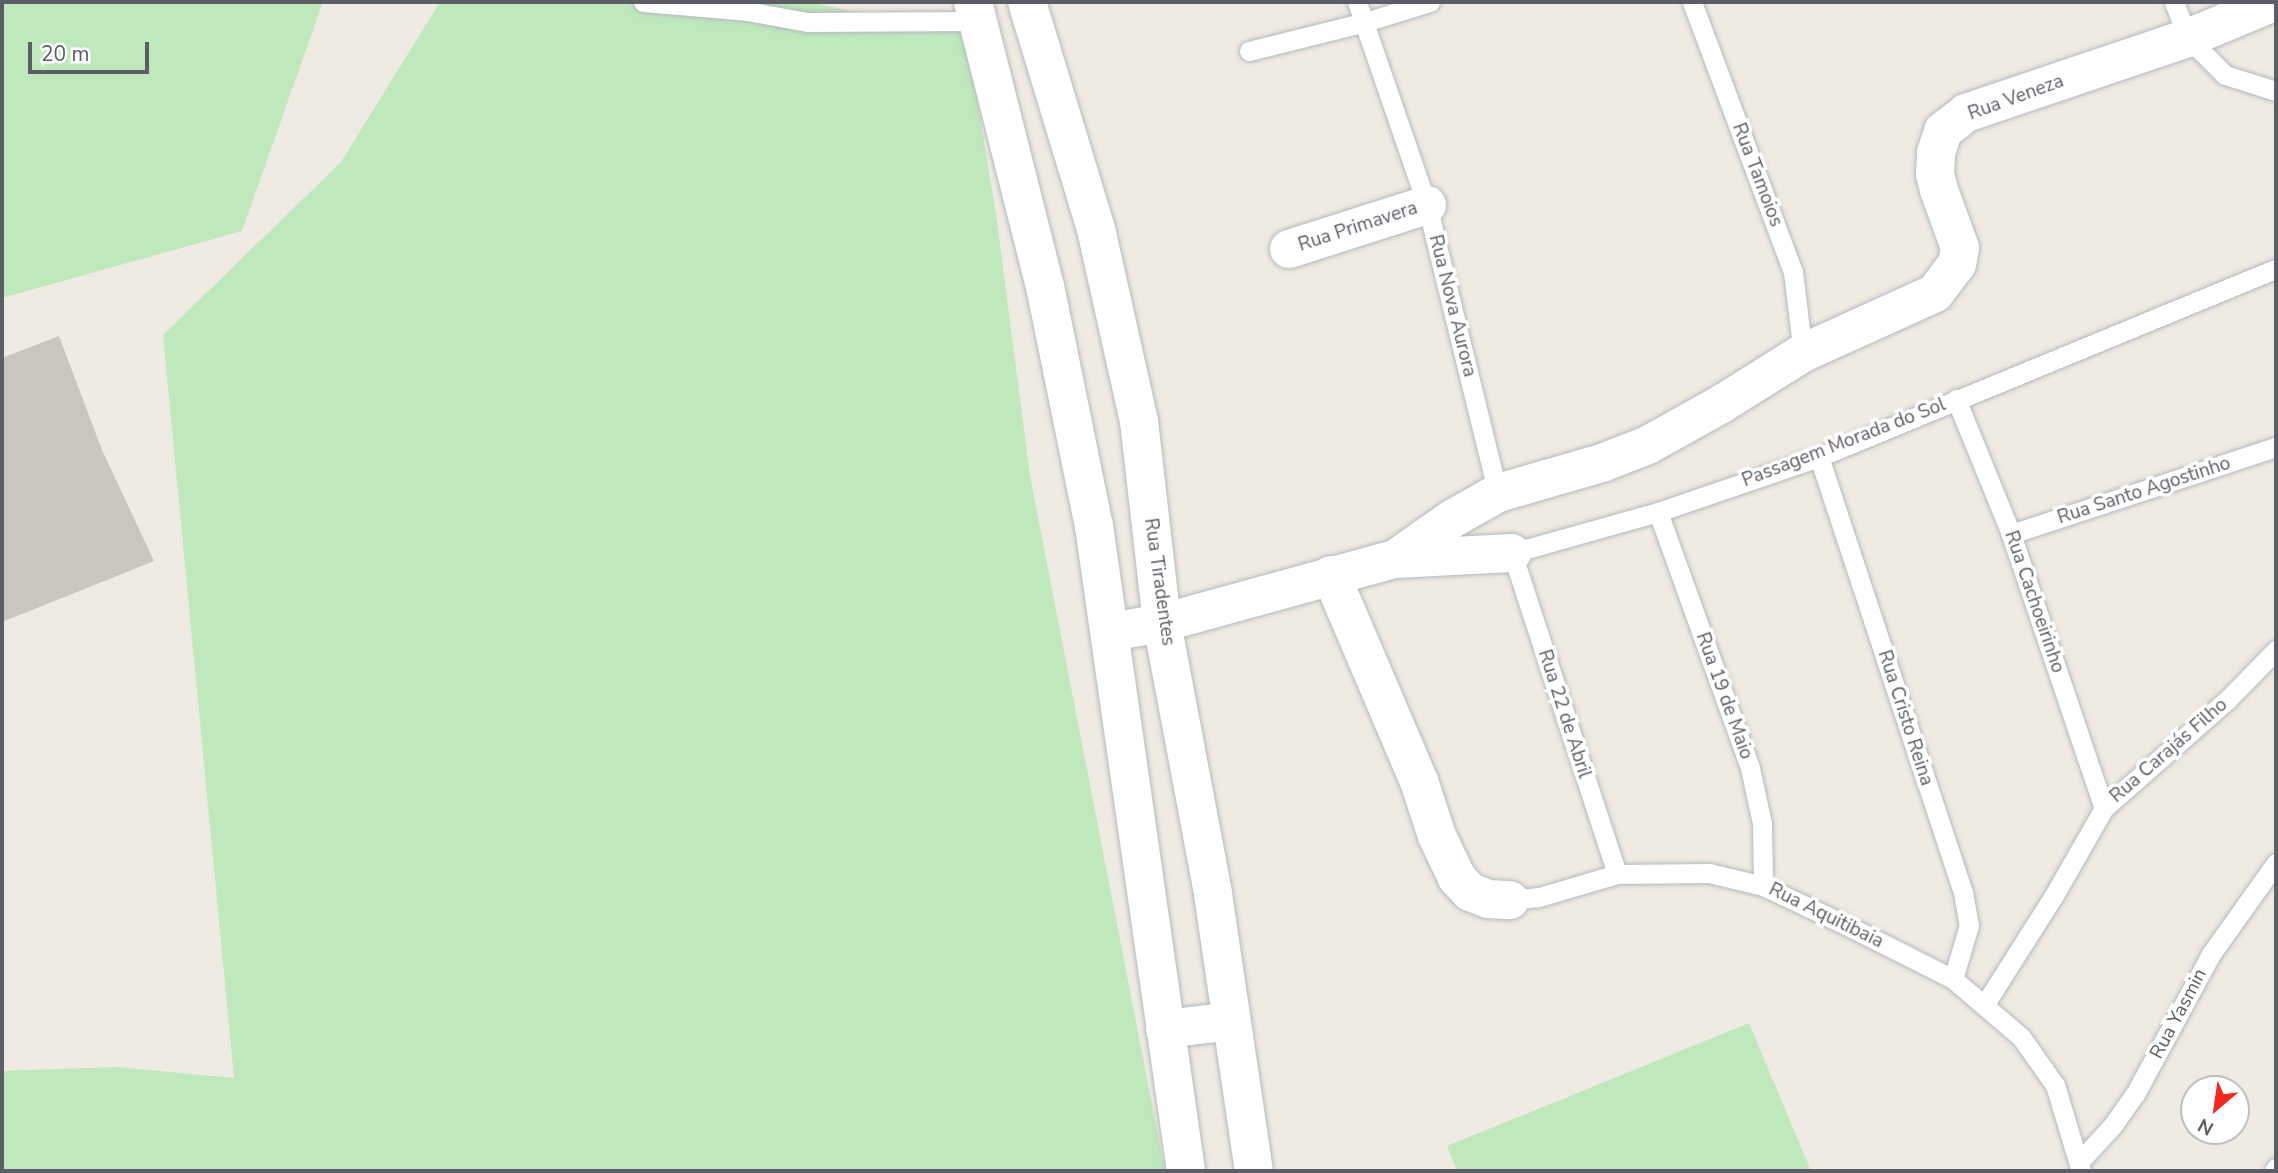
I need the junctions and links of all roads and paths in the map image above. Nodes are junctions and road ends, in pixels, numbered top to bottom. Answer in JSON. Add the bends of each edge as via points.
{"nodes":[{"id":1,"x":643,"y":2,"type":"edge"},
{"id":2,"x":1357,"y":2,"type":"edge"},
{"id":3,"x":1430,"y":2,"type":"edge"},
{"id":4,"x":1692,"y":2,"type":"edge"},
{"id":5,"x":2174,"y":2,"type":"edge"},
{"id":6,"x":2274,"y":2,"type":"edge"},
{"id":7,"x":1028,"y":6,"type":"edge"},
{"id":8,"x":975,"y":11,"type":"edge"},
{"id":9,"x":1365,"y":22,"type":"junction"},
{"id":10,"x":2188,"y":38,"type":"junction"},
{"id":11,"x":1249,"y":51,"type":"dead end"},
{"id":12,"x":2276,"y":91,"type":"edge"},
{"id":13,"x":1427,"y":205,"type":"junction"},
{"id":14,"x":1289,"y":249,"type":"dead end"},
{"id":15,"x":2276,"y":269,"type":"edge"},
{"id":16,"x":1803,"y":353,"type":"junction"},
{"id":17,"x":1956,"y":399,"type":"junction"},
{"id":18,"x":2276,"y":447,"type":"edge"},
{"id":19,"x":1819,"y":457,"type":"junction"},
{"id":20,"x":1498,"y":493,"type":"junction"},
{"id":21,"x":1658,"y":512,"type":"junction"},
{"id":22,"x":2011,"y":534,"type":"junction"},
{"id":23,"x":1512,"y":554,"type":"junction"},
{"id":24,"x":1395,"y":559,"type":"junction"},
{"id":25,"x":1331,"y":575,"type":"junction"},
{"id":26,"x":1162,"y":622,"type":"junction"},
{"id":27,"x":1110,"y":632,"type":"junction"},
{"id":28,"x":2276,"y":650,"type":"edge"},
{"id":29,"x":2104,"y":808,"type":"junction"},
{"id":30,"x":2276,"y":863,"type":"edge"},
{"id":31,"x":1616,"y":874,"type":"junction"},
{"id":32,"x":1763,"y":886,"type":"junction"},
{"id":33,"x":1510,"y":900,"type":"joint"},
{"id":34,"x":1953,"y":979,"type":"junction"},
{"id":35,"x":1985,"y":1004,"type":"junction"},
{"id":36,"x":1232,"y":1021,"type":"junction"},
{"id":37,"x":1165,"y":1029,"type":"junction"},
{"id":38,"x":2080,"y":1166,"type":"edge"},
{"id":39,"x":1186,"y":1171,"type":"edge"},
{"id":40,"x":1254,"y":1171,"type":"edge"}],
"edges":[{"from":1,"to":8,"type":"lane","via":[[747,11],[807,22]]},
{"from":2,"to":9,"type":"lane","name":"Rua Nova Aurora"},
{"from":3,"to":9,"type":"lane"},
{"from":4,"to":16,"type":"lane","name":"Rua Tamoios","via":[[1793,272]]},
{"from":5,"to":10,"type":"lane"},
{"from":6,"to":10,"type":"street","name":"Rua Veneza"},
{"from":7,"to":8,"type":"street"},
{"from":7,"to":26,"type":"street","name":"Rua Tiradentes","via":[[1096,229],[1139,421]]},
{"from":8,"to":27,"type":"street","via":[[1045,286],[1094,526]]},
{"from":9,"to":11,"type":"lane"},
{"from":9,"to":13,"type":"lane","name":"Rua Nova Aurora"},
{"from":10,"to":12,"type":"lane","via":[[2225,75]]},
{"from":10,"to":16,"type":"street","name":"Rua Veneza","via":[[1966,113],[1943,131],[1935,174],[1956,229],[1957,264],[1935,293]]},
{"from":13,"to":14,"type":"street","name":"Rua Primavera"},
{"from":13,"to":20,"type":"lane","name":"Rua Nova Aurora"},
{"from":15,"to":17,"type":"lane","name":"Passagem Morada do Sol"},
{"from":16,"to":20,"type":"street","name":"Passagem Morada do Sol","via":[[1648,445]]},
{"from":17,"to":19,"type":"lane","name":"Passagem Morada do Sol"},
{"from":17,"to":22,"type":"lane","name":"Rua Cachoeirinho"},
{"from":18,"to":22,"type":"lane","name":"Rua Santo Agostinho"},
{"from":19,"to":21,"type":"lane","name":"Passagem Morada do Sol"},
{"from":19,"to":34,"type":"lane","name":"Rua Cristo Reina","via":[[1963,892],[1969,925]]},
{"from":20,"to":24,"type":"street","name":"Passagem Morada do Sol"},
{"from":21,"to":23,"type":"lane","name":"Passagem Morada do Sol"},
{"from":21,"to":32,"type":"lane","name":"Rua 19 de Maio","via":[[1750,768],[1762,823]]},
{"from":22,"to":29,"type":"lane","name":"Rua Cachoeirinho"},
{"from":23,"to":24,"type":"street","name":"Passagem Morada do Sol"},
{"from":23,"to":31,"type":"lane","name":"Rua 22 de Abril"},
{"from":24,"to":25,"type":"street","name":"Passagem Morada do Sol"},
{"from":25,"to":26,"type":"street","name":"Passagem Morada do Sol"},
{"from":25,"to":33,"type":"street","name":"Rua Aquitibaia","via":[[1457,878],[1470,892]]},
{"from":26,"to":27,"type":"street","name":"Passagem Morada do Sol"},
{"from":26,"to":36,"type":"street","name":"Rua Tiradentes"},
{"from":27,"to":37,"type":"street"},
{"from":28,"to":29,"type":"lane","name":"Rua Carajás Filho","via":[[2228,699]]},
{"from":29,"to":35,"type":"lane","name":"Rua Carajás Filho"},
{"from":30,"to":38,"type":"lane","name":"Rua Yasmin","via":[[2211,954],[2135,1094]]},
{"from":31,"to":32,"type":"lane","name":"Rua Aquitibaia","via":[[1709,873]]},
{"from":31,"to":33,"type":"lane","name":"Rua Aquitibaia","via":[[1539,897]]},
{"from":32,"to":34,"type":"lane","name":"Rua Aquitibaia"},
{"from":34,"to":35,"type":"lane","name":"Rua Aquitibaia"},
{"from":35,"to":38,"type":"lane","name":"Rua Aquitibaia","via":[[2021,1037],[2055,1085]]},
{"from":36,"to":37,"type":"street"},
{"from":36,"to":40,"type":"street","name":"Rua Tiradentes"},
{"from":37,"to":39,"type":"street"}]}
